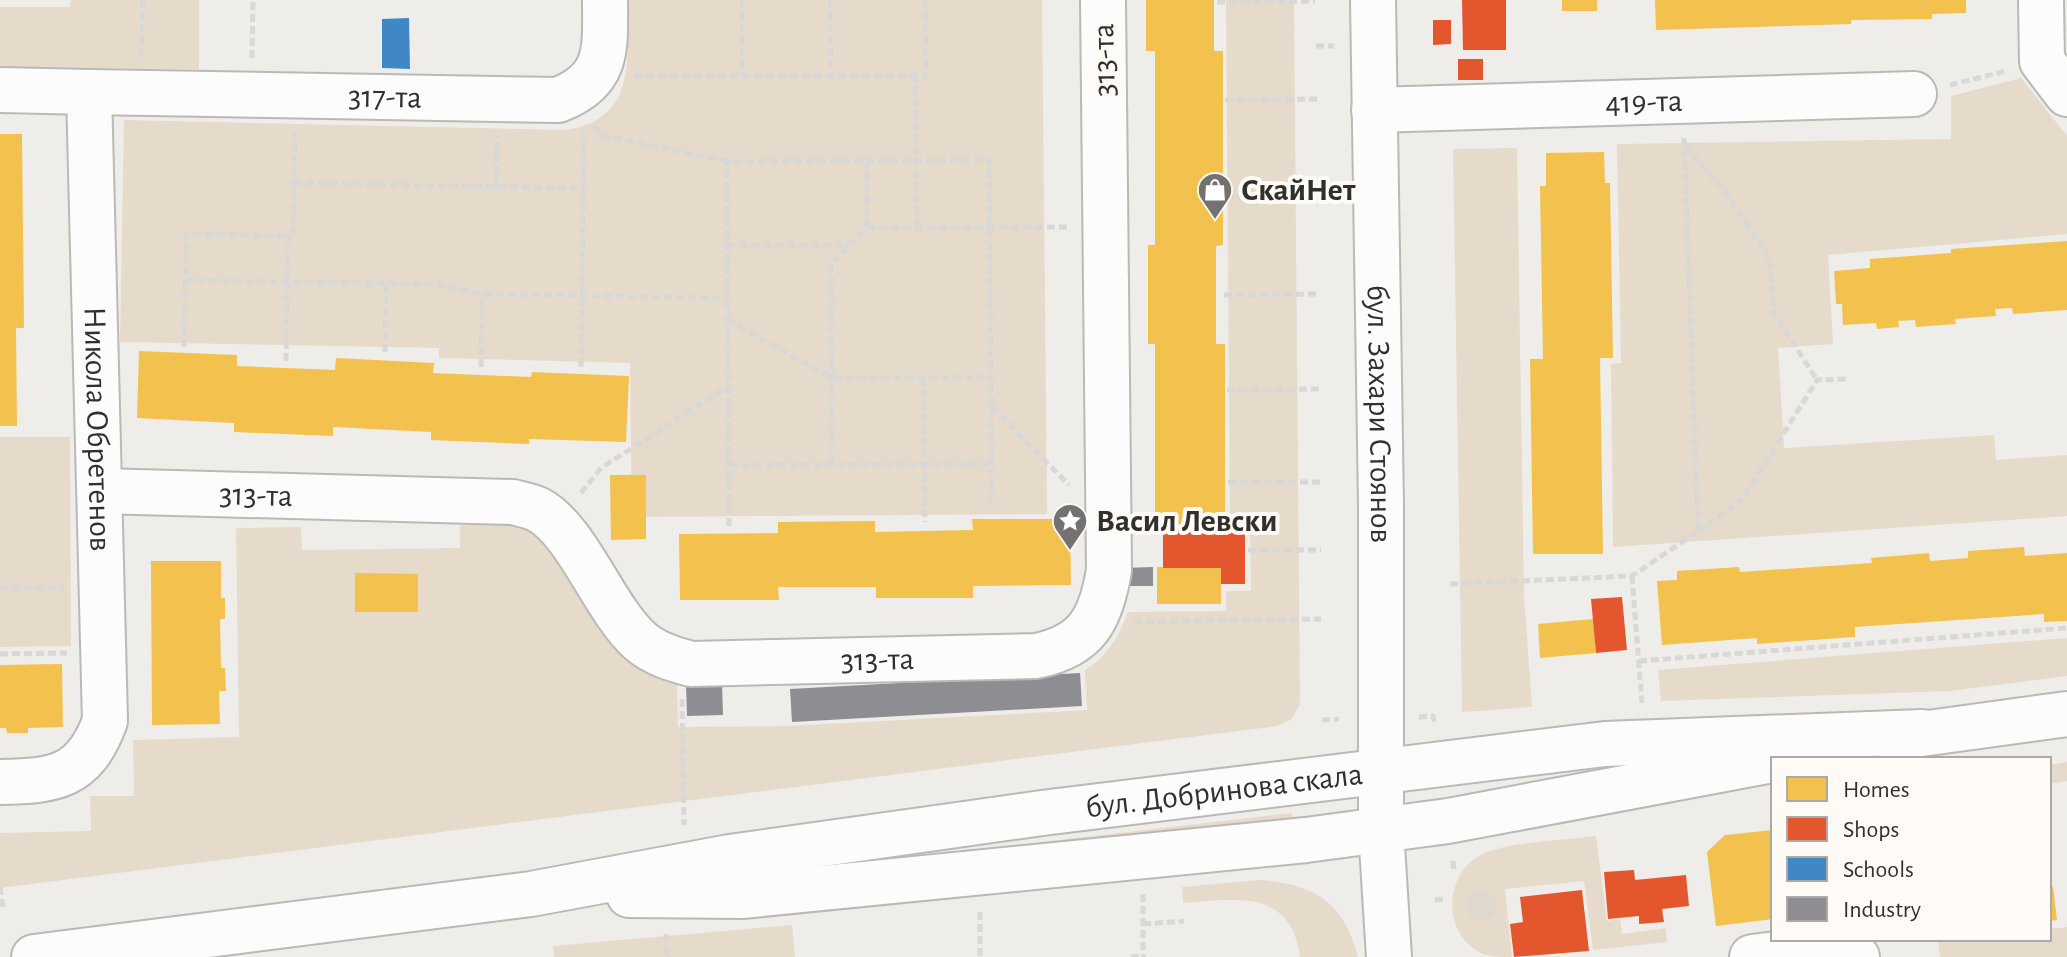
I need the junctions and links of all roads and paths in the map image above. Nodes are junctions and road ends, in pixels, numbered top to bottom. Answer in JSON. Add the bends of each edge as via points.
{"nodes":[{"id":1,"x":143,"y":0,"type":"edge"},
{"id":2,"x":253,"y":0,"type":"edge"},
{"id":3,"x":605,"y":0,"type":"edge"},
{"id":4,"x":742,"y":0,"type":"edge"},
{"id":5,"x":830,"y":0,"type":"edge"},
{"id":6,"x":925,"y":0,"type":"edge"},
{"id":7,"x":1103,"y":0,"type":"edge"},
{"id":8,"x":1373,"y":0,"type":"edge"},
{"id":9,"x":2041,"y":0,"type":"edge"},
{"id":10,"x":1315,"y":1,"type":"edge"},
{"id":11,"x":1217,"y":2,"type":"edge"},
{"id":12,"x":1316,"y":46,"type":"dead end"},
{"id":13,"x":1334,"y":46,"type":"dead end"},
{"id":14,"x":831,"y":75,"type":"junction"},
{"id":15,"x":915,"y":75,"type":"junction"},
{"id":16,"x":742,"y":76,"type":"junction"},
{"id":17,"x":594,"y":77,"type":"junction"},
{"id":18,"x":2054,"y":78,"type":"edge"},
{"id":19,"x":0,"y":90,"type":"edge"},
{"id":20,"x":89,"y":92,"type":"junction"},
{"id":21,"x":140,"y":93,"type":"junction"},
{"id":22,"x":1914,"y":94,"type":"joint"},
{"id":23,"x":251,"y":95,"type":"junction"},
{"id":24,"x":295,"y":96,"type":"junction"},
{"id":25,"x":1317,"y":99,"type":"dead end"},
{"id":26,"x":498,"y":100,"type":"junction"},
{"id":27,"x":1225,"y":100,"type":"dead end"},
{"id":28,"x":1683,"y":101,"type":"junction"},
{"id":29,"x":1374,"y":110,"type":"junction"},
{"id":30,"x":1684,"y":146,"type":"junction"},
{"id":31,"x":916,"y":160,"type":"junction"},
{"id":32,"x":727,"y":161,"type":"junction"},
{"id":33,"x":867,"y":161,"type":"junction"},
{"id":34,"x":294,"y":183,"type":"junction"},
{"id":35,"x":496,"y":186,"type":"junction"},
{"id":36,"x":584,"y":188,"type":"junction"},
{"id":37,"x":1318,"y":196,"type":"dead end"},
{"id":38,"x":1226,"y":197,"type":"dead end"},
{"id":39,"x":917,"y":227,"type":"junction"},
{"id":40,"x":990,"y":227,"type":"junction"},
{"id":41,"x":1105,"y":227,"type":"junction"},
{"id":42,"x":867,"y":228,"type":"junction"},
{"id":43,"x":288,"y":236,"type":"junction"},
{"id":44,"x":727,"y":245,"type":"junction"},
{"id":45,"x":850,"y":245,"type":"junction"},
{"id":46,"x":185,"y":280,"type":"junction"},
{"id":47,"x":287,"y":281,"type":"junction"},
{"id":48,"x":386,"y":283,"type":"junction"},
{"id":49,"x":482,"y":294,"type":"junction"},
{"id":50,"x":1318,"y":294,"type":"dead end"},
{"id":51,"x":582,"y":295,"type":"junction"},
{"id":52,"x":1224,"y":295,"type":"dead end"},
{"id":53,"x":728,"y":298,"type":"junction"},
{"id":54,"x":728,"y":320,"type":"junction"},
{"id":55,"x":184,"y":347,"type":"dead end"},
{"id":56,"x":385,"y":352,"type":"dead end"},
{"id":57,"x":286,"y":361,"type":"dead end"},
{"id":58,"x":481,"y":367,"type":"dead end"},
{"id":59,"x":581,"y":367,"type":"dead end"},
{"id":60,"x":924,"y":377,"type":"junction"},
{"id":61,"x":991,"y":377,"type":"junction"},
{"id":62,"x":832,"y":378,"type":"junction"},
{"id":63,"x":1846,"y":379,"type":"dead end"},
{"id":64,"x":1817,"y":380,"type":"junction"},
{"id":65,"x":728,"y":386,"type":"junction"},
{"id":66,"x":1319,"y":389,"type":"dead end"},
{"id":67,"x":1227,"y":390,"type":"dead end"},
{"id":68,"x":991,"y":406,"type":"junction"},
{"id":69,"x":925,"y":464,"type":"junction"},
{"id":70,"x":991,"y":464,"type":"junction"},
{"id":71,"x":729,"y":465,"type":"junction"},
{"id":72,"x":832,"y":465,"type":"junction"},
{"id":73,"x":1228,"y":482,"type":"dead end"},
{"id":74,"x":1320,"y":482,"type":"dead end"},
{"id":75,"x":100,"y":491,"type":"junction"},
{"id":76,"x":992,"y":505,"type":"dead end"},
{"id":77,"x":925,"y":522,"type":"dead end"},
{"id":78,"x":558,"y":525,"type":"junction"},
{"id":79,"x":729,"y":526,"type":"dead end"},
{"id":80,"x":1108,"y":526,"type":"junction"},
{"id":81,"x":1698,"y":531,"type":"junction"},
{"id":82,"x":1248,"y":550,"type":"dead end"},
{"id":83,"x":1321,"y":550,"type":"dead end"},
{"id":84,"x":1632,"y":576,"type":"junction"},
{"id":85,"x":1450,"y":584,"type":"dead end"},
{"id":86,"x":101,"y":587,"type":"junction"},
{"id":87,"x":0,"y":588,"type":"edge"},
{"id":88,"x":1321,"y":619,"type":"dead end"},
{"id":89,"x":1093,"y":623,"type":"junction"},
{"id":90,"x":2067,"y":628,"type":"edge"},
{"id":91,"x":103,"y":653,"type":"junction"},
{"id":92,"x":0,"y":654,"type":"edge"},
{"id":93,"x":1639,"y":661,"type":"junction"},
{"id":94,"x":685,"y":663,"type":"junction"},
{"id":95,"x":1643,"y":710,"type":"dead end"},
{"id":96,"x":2067,"y":714,"type":"edge"},
{"id":97,"x":1433,"y":716,"type":"dead end"},
{"id":98,"x":1419,"y":717,"type":"dead end"},
{"id":99,"x":1339,"y":719,"type":"dead end"},
{"id":100,"x":1322,"y":720,"type":"dead end"},
{"id":101,"x":1922,"y":732,"type":"junction"},
{"id":102,"x":1790,"y":757,"type":"edge"},
{"id":103,"x":1771,"y":760,"type":"edge"},
{"id":104,"x":1382,"y":772,"type":"junction"},
{"id":105,"x":0,"y":782,"type":"edge"},
{"id":106,"x":684,"y":828,"type":"dead end"},
{"id":107,"x":1381,"y":830,"type":"junction"},
{"id":108,"x":1453,"y":861,"type":"dead end"},
{"id":109,"x":1454,"y":872,"type":"dead end"},
{"id":110,"x":1142,"y":883,"type":"dead end"},
{"id":111,"x":0,"y":887,"type":"edge"},
{"id":112,"x":531,"y":894,"type":"junction"},
{"id":113,"x":980,"y":899,"type":"dead end"},
{"id":114,"x":1445,"y":899,"type":"dead end"},
{"id":115,"x":1435,"y":900,"type":"dead end"},
{"id":116,"x":3,"y":909,"type":"dead end"},
{"id":117,"x":1184,"y":921,"type":"dead end"},
{"id":118,"x":1143,"y":924,"type":"junction"},
{"id":119,"x":666,"y":928,"type":"dead end"},
{"id":120,"x":1396,"y":952,"type":"edge"},
{"id":121,"x":1143,"y":956,"type":"edge"},
{"id":122,"x":34,"y":957,"type":"edge"},
{"id":123,"x":667,"y":957,"type":"edge"},
{"id":124,"x":980,"y":957,"type":"edge"},
{"id":125,"x":1131,"y":957,"type":"edge"},
{"id":126,"x":1752,"y":957,"type":"edge"},
{"id":127,"x":1857,"y":957,"type":"edge"}],
"edges":[{"from":1,"to":21,"type":"path"},
{"from":2,"to":23,"type":"path"},
{"from":3,"to":17,"type":"street","via":[[605,51]]},
{"from":4,"to":16,"type":"path"},
{"from":5,"to":14,"type":"path"},
{"from":6,"to":15,"type":"path","via":[[926,76]]},
{"from":7,"to":41,"type":"street","name":"313-та"},
{"from":8,"to":29,"type":"street","name":"бул. Захари Стоянов"},
{"from":9,"to":18,"type":"street"},
{"from":10,"to":11,"type":"path"},
{"from":12,"to":13,"type":"path"},
{"from":14,"to":15,"type":"path"},
{"from":14,"to":16,"type":"path"},
{"from":15,"to":31,"type":"path"},
{"from":16,"to":17,"type":"path"},
{"from":17,"to":26,"type":"street","name":"317-та","via":[[558,100]]},
{"from":18,"to":22,"type":"path"},
{"from":19,"to":20,"type":"street"},
{"from":20,"to":21,"type":"street","name":"317-та"},
{"from":20,"to":75,"type":"street","name":"Никола Обретенов"},
{"from":21,"to":23,"type":"street","name":"317-та"},
{"from":22,"to":28,"type":"street","name":"419-та"},
{"from":23,"to":24,"type":"street","name":"317-та"},
{"from":24,"to":26,"type":"street","name":"317-та"},
{"from":24,"to":34,"type":"path"},
{"from":25,"to":27,"type":"path"},
{"from":26,"to":35,"type":"path"},
{"from":28,"to":29,"type":"street","name":"419-та"},
{"from":28,"to":30,"type":"path"},
{"from":29,"to":104,"type":"street","name":"бул. Захари Стоянов"},
{"from":30,"to":64,"type":"path","via":[[1726,193],[1769,257],[1774,313]]},
{"from":30,"to":81,"type":"path"},
{"from":31,"to":33,"type":"path"},
{"from":31,"to":39,"type":"path"},
{"from":31,"to":40,"type":"path","via":[[989,160]]},
{"from":32,"to":33,"type":"path"},
{"from":32,"to":36,"type":"path","via":[[604,136],[584,116]]},
{"from":32,"to":44,"type":"path"},
{"from":33,"to":42,"type":"path"},
{"from":34,"to":35,"type":"path"},
{"from":34,"to":43,"type":"path","via":[[293,237]]},
{"from":35,"to":36,"type":"path"},
{"from":36,"to":51,"type":"path"},
{"from":37,"to":38,"type":"path"},
{"from":39,"to":40,"type":"path"},
{"from":39,"to":42,"type":"path"},
{"from":40,"to":41,"type":"path"},
{"from":40,"to":61,"type":"path"},
{"from":41,"to":80,"type":"street","name":"313-та"},
{"from":42,"to":45,"type":"path"},
{"from":43,"to":46,"type":"path","via":[[186,234]]},
{"from":43,"to":47,"type":"path"},
{"from":44,"to":45,"type":"path"},
{"from":44,"to":53,"type":"path"},
{"from":45,"to":62,"type":"path","via":[[831,264]]},
{"from":46,"to":47,"type":"path"},
{"from":46,"to":55,"type":"path"},
{"from":47,"to":48,"type":"path"},
{"from":47,"to":57,"type":"path"},
{"from":48,"to":49,"type":"path","via":[[434,284]]},
{"from":48,"to":56,"type":"path"},
{"from":49,"to":51,"type":"path"},
{"from":49,"to":58,"type":"path"},
{"from":50,"to":52,"type":"path"},
{"from":51,"to":53,"type":"path"},
{"from":51,"to":59,"type":"path"},
{"from":53,"to":54,"type":"path"},
{"from":54,"to":62,"type":"path"},
{"from":54,"to":65,"type":"path"},
{"from":60,"to":61,"type":"path"},
{"from":60,"to":62,"type":"path"},
{"from":60,"to":69,"type":"path"},
{"from":61,"to":68,"type":"path"},
{"from":62,"to":72,"type":"path"},
{"from":63,"to":64,"type":"path"},
{"from":64,"to":81,"type":"path","via":[[1742,500]]},
{"from":65,"to":71,"type":"path"},
{"from":65,"to":78,"type":"path","via":[[601,468]]},
{"from":66,"to":67,"type":"path"},
{"from":68,"to":70,"type":"path"},
{"from":68,"to":80,"type":"path"},
{"from":69,"to":70,"type":"path"},
{"from":69,"to":72,"type":"path"},
{"from":69,"to":77,"type":"path"},
{"from":70,"to":76,"type":"path"},
{"from":71,"to":72,"type":"path"},
{"from":71,"to":79,"type":"path"},
{"from":73,"to":74,"type":"path"},
{"from":75,"to":78,"type":"street","name":"313-та","via":[[513,502],[537,509]]},
{"from":75,"to":86,"type":"street","name":"Никола Обретенов"},
{"from":78,"to":94,"type":"street","name":"313-та","via":[[641,642]]},
{"from":80,"to":89,"type":"street","name":"313-та","via":[[1109,570]]},
{"from":81,"to":84,"type":"path"},
{"from":82,"to":83,"type":"path"},
{"from":84,"to":85,"type":"path"},
{"from":84,"to":93,"type":"path"},
{"from":86,"to":87,"type":"path"},
{"from":86,"to":91,"type":"street","name":"Никола Обретенов"},
{"from":88,"to":89,"type":"path"},
{"from":89,"to":94,"type":"street","name":"313-та","via":[[1059,651],[1036,656]]},
{"from":90,"to":93,"type":"path"},
{"from":91,"to":92,"type":"path"},
{"from":91,"to":105,"type":"street","name":"Никола Обретенов","via":[[105,721],[97,744],[60,776]]},
{"from":93,"to":95,"type":"path"},
{"from":94,"to":106,"type":"path"},
{"from":96,"to":101,"type":"street","name":"бул. Добринова скала"},
{"from":97,"to":98,"type":"path"},
{"from":99,"to":100,"type":"path"},
{"from":101,"to":102,"type":"street","name":"бул. Добринова скала"},
{"from":101,"to":104,"type":"street","name":"бул. Добринова скала","via":[[1605,744]]},
{"from":103,"to":107,"type":"street","name":"бул. Добринова скала"},
{"from":104,"to":107,"type":"street","name":"бул. Захари Стоянов"},
{"from":104,"to":112,"type":"street","name":"бул. Добринова скала","via":[[730,857]]},
{"from":107,"to":112,"type":"street","name":"бул. Добринова скала","via":[[742,896]]},
{"from":107,"to":120,"type":"street","name":"бул. Захари Стоянов"},
{"from":108,"to":109,"type":"path"},
{"from":110,"to":118,"type":"path"},
{"from":111,"to":116,"type":"path"},
{"from":112,"to":122,"type":"street","name":"бул. Добринова скала"},
{"from":113,"to":124,"type":"path"},
{"from":114,"to":115,"type":"path"},
{"from":117,"to":118,"type":"path"},
{"from":118,"to":121,"type":"path"},
{"from":119,"to":123,"type":"path"},
{"from":121,"to":125,"type":"path"},
{"from":126,"to":127,"type":"street","via":[[1822,951]]}]}
